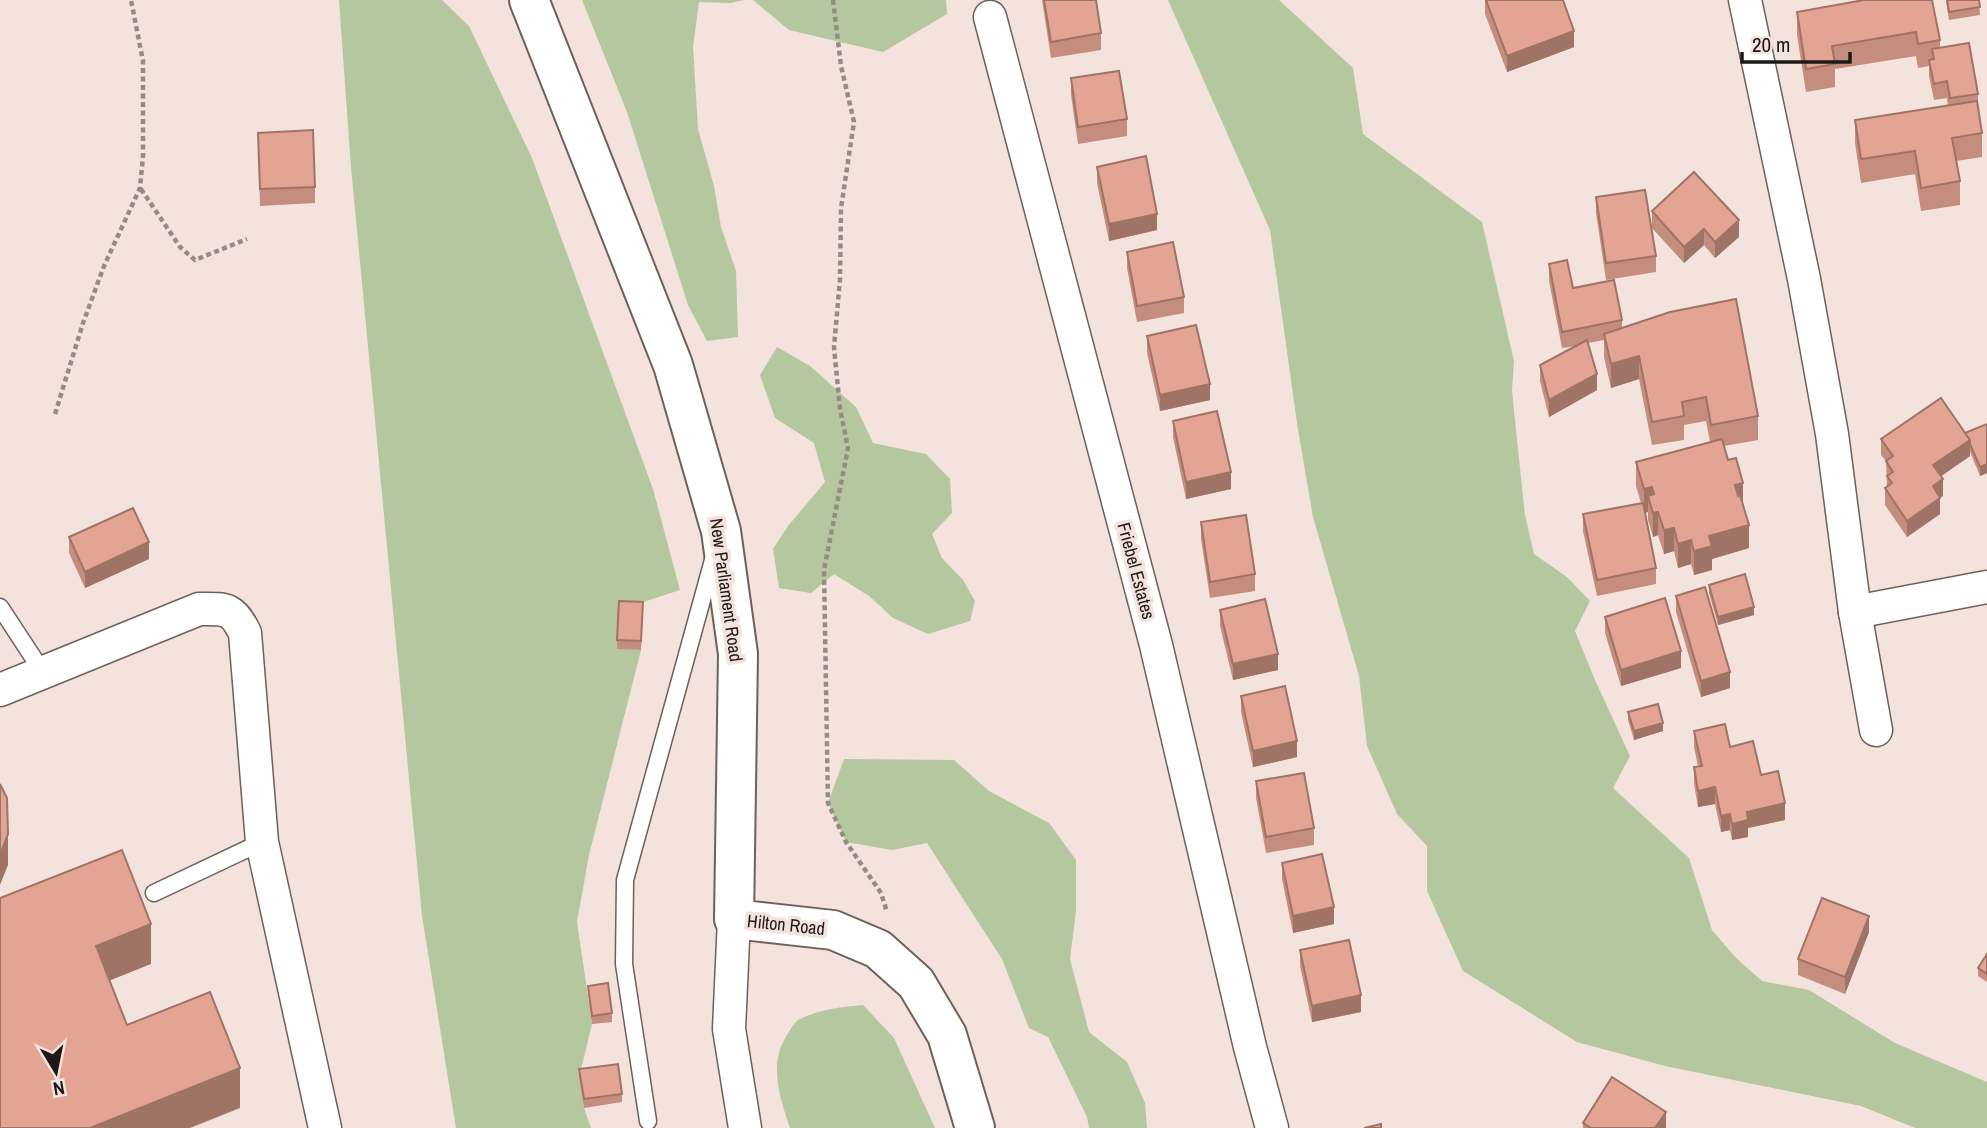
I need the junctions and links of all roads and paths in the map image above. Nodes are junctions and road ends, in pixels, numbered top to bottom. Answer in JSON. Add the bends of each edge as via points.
{"nodes":[{"id":1,"x":131,"y":0,"type":"edge"},
{"id":2,"x":529,"y":0,"type":"edge"},
{"id":3,"x":834,"y":0,"type":"edge"},
{"id":4,"x":1745,"y":0,"type":"edge"},
{"id":5,"x":990,"y":17,"type":"dead end"},
{"id":6,"x":140,"y":188,"type":"junction"},
{"id":7,"x":247,"y":239,"type":"dead end"},
{"id":8,"x":55,"y":414,"type":"dead end"},
{"id":9,"x":721,"y":531,"type":"junction"},
{"id":10,"x":1987,"y":587,"type":"edge"},
{"id":11,"x":0,"y":607,"type":"edge"},
{"id":12,"x":1855,"y":612,"type":"junction"},
{"id":13,"x":42,"y":671,"type":"junction"},
{"id":14,"x":0,"y":690,"type":"edge"},
{"id":15,"x":1876,"y":730,"type":"dead end"},
{"id":16,"x":262,"y":842,"type":"junction"},
{"id":17,"x":154,"y":893,"type":"dead end"},
{"id":18,"x":734,"y":919,"type":"junction"},
{"id":19,"x":878,"y":949,"type":"junction"},
{"id":20,"x":648,"y":1121,"type":"dead end"},
{"id":21,"x":325,"y":1128,"type":"edge"},
{"id":22,"x":745,"y":1128,"type":"edge"},
{"id":23,"x":975,"y":1128,"type":"edge"},
{"id":24,"x":1272,"y":1128,"type":"edge"}],
"edges":[{"from":1,"to":6,"type":"path","via":[[143,61]]},
{"from":2,"to":9,"type":"street","name":"New Parliament Road","via":[[673,365]]},
{"from":3,"to":19,"type":"path","via":[[841,66],[854,122],[841,208],[834,347],[848,448],[824,570],[828,803],[846,842],[881,893],[889,919]]},
{"from":4,"to":12,"type":"street","via":[[1832,434]]},
{"from":5,"to":24,"type":"street","name":"Friebel Estates","via":[[1156,645]]},
{"from":6,"to":7,"type":"path","via":[[180,247],[195,260]]},
{"from":6,"to":8,"type":"path","via":[[104,266]]},
{"from":9,"to":18,"type":"street","name":"New Parliament Road","via":[[738,654]]},
{"from":9,"to":20,"type":"lane","via":[[625,880],[624,964]]},
{"from":10,"to":12,"type":"street"},
{"from":11,"to":13,"type":"lane"},
{"from":12,"to":15,"type":"street"},
{"from":13,"to":14,"type":"street"},
{"from":13,"to":16,"type":"street","via":[[199,609],[221,609],[236,616],[244,633]]},
{"from":16,"to":17,"type":"lane"},
{"from":16,"to":21,"type":"street"},
{"from":18,"to":19,"type":"street","name":"Hilton Road","via":[[833,930]]},
{"from":18,"to":22,"type":"street","name":"New Parliament Road","via":[[729,1029]]},
{"from":19,"to":23,"type":"street","name":"Hilton Road","via":[[916,983],[947,1035]]}]}
